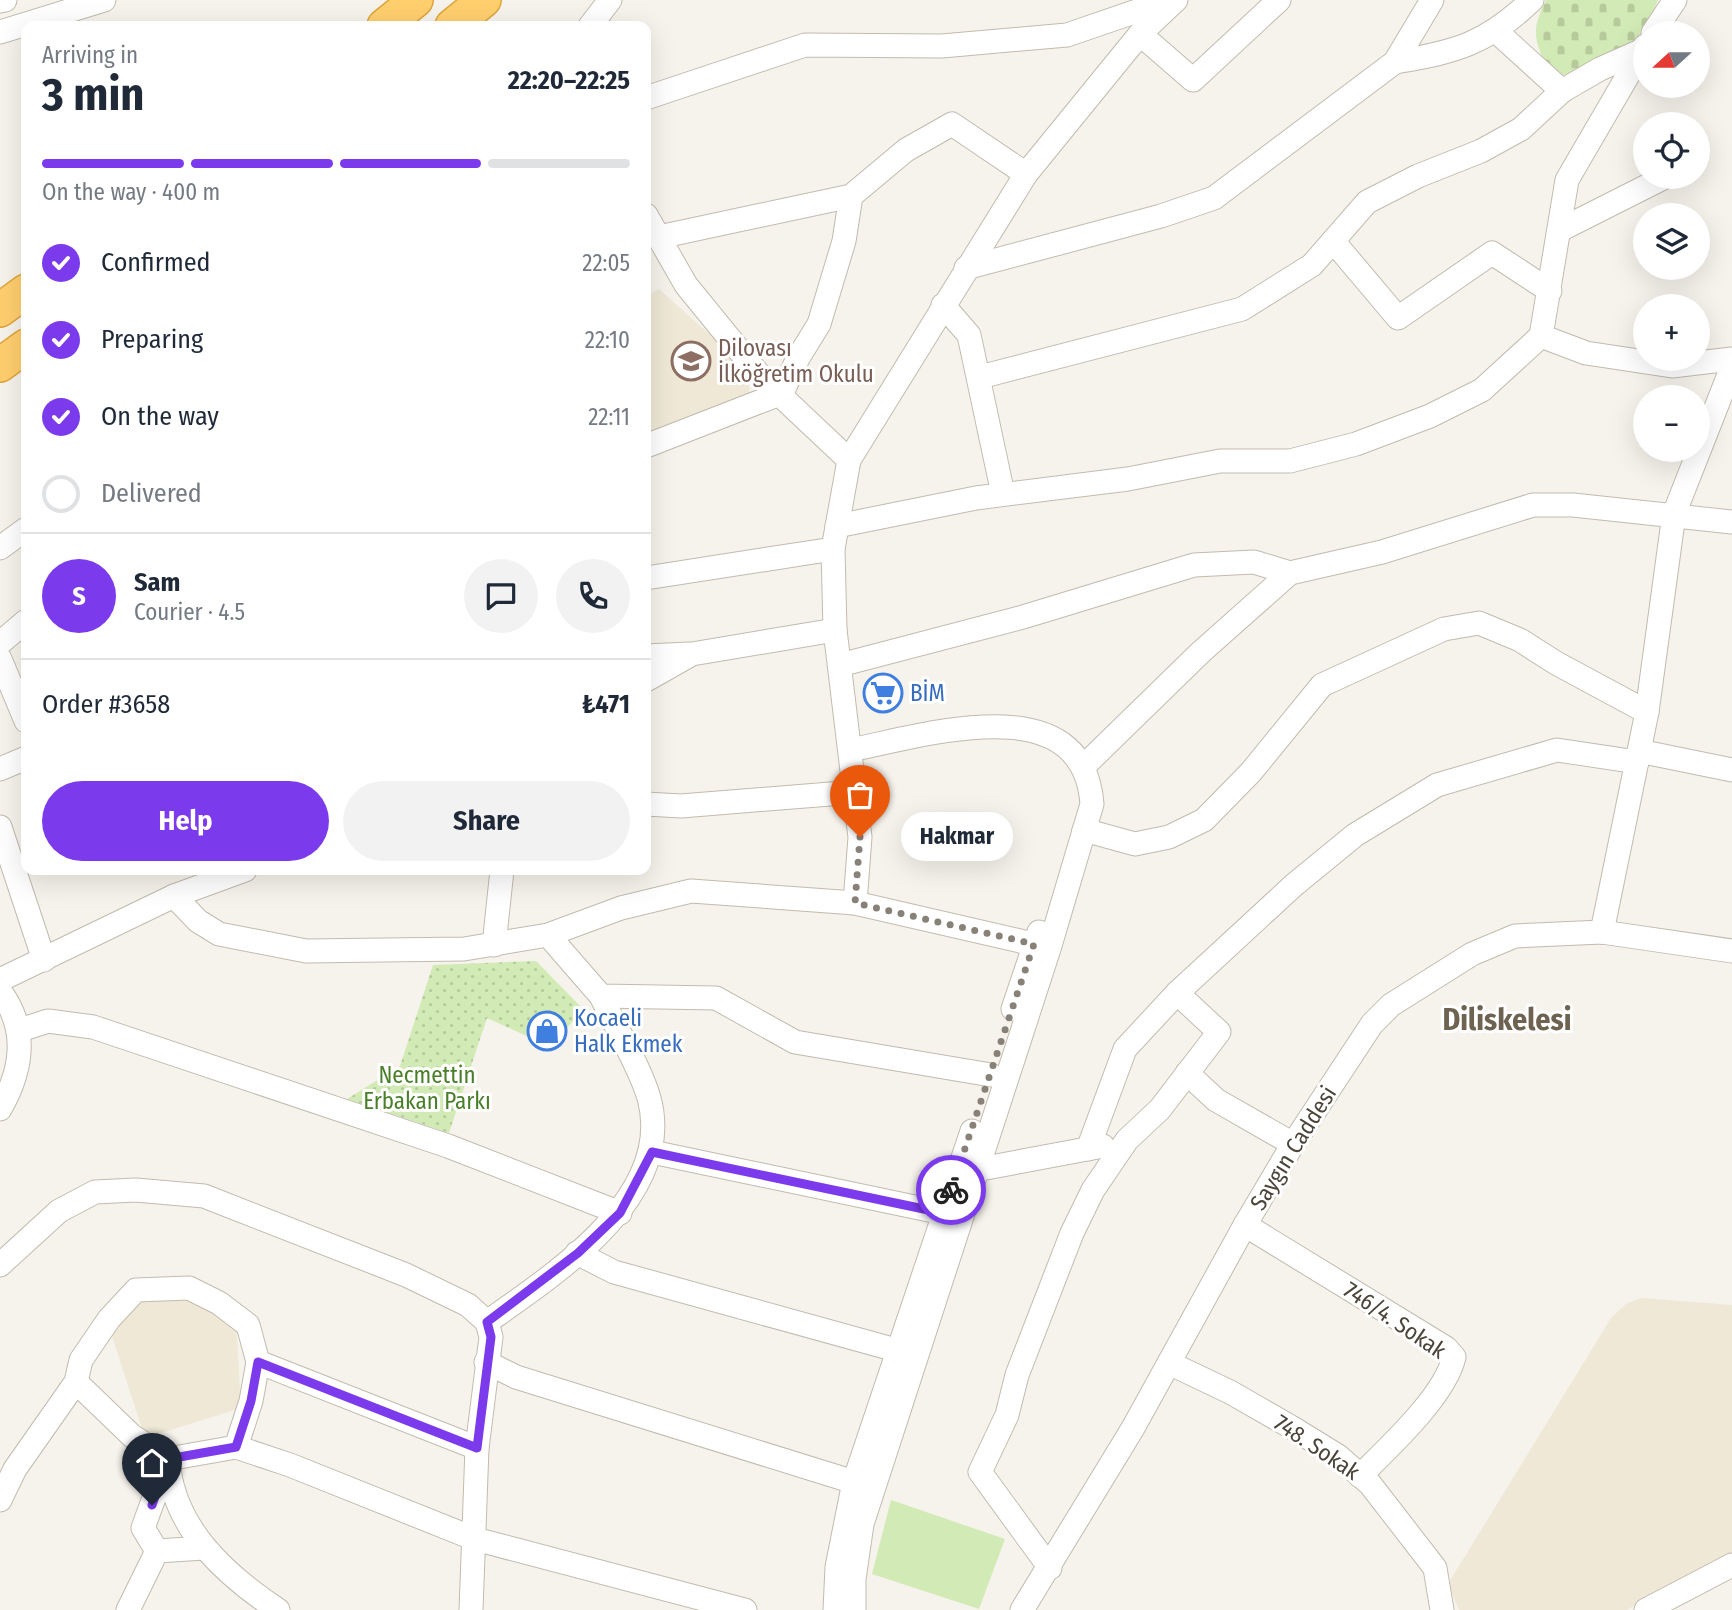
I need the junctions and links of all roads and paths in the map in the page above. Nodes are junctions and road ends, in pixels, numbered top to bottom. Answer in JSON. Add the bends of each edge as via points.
{"nodes":[{"id":1,"x":104,"y":0,"type":"edge"},
{"id":2,"x":416,"y":0,"type":"edge"},
{"id":3,"x":484,"y":0,"type":"edge"},
{"id":4,"x":611,"y":0,"type":"edge"},
{"id":5,"x":1169,"y":0,"type":"edge"},
{"id":6,"x":1176,"y":0,"type":"edge"},
{"id":7,"x":1279,"y":0,"type":"edge"},
{"id":8,"x":1432,"y":0,"type":"edge"},
{"id":9,"x":1532,"y":0,"type":"edge"},
{"id":10,"x":1675,"y":0,"type":"edge"},
{"id":11,"x":36,"y":21,"type":"edge"},
{"id":12,"x":390,"y":21,"type":"edge"},
{"id":13,"x":458,"y":21,"type":"edge"},
{"id":14,"x":594,"y":21,"type":"edge"},
{"id":15,"x":1661,"y":21,"type":"edge"},
{"id":16,"x":21,"y":26,"type":"edge"},
{"id":17,"x":0,"y":32,"type":"edge"},
{"id":18,"x":1497,"y":32,"type":"junction"},
{"id":19,"x":1140,"y":34,"type":"junction"},
{"id":20,"x":1633,"y":51,"type":"edge"},
{"id":21,"x":1395,"y":62,"type":"junction"},
{"id":22,"x":1633,"y":67,"type":"edge"},
{"id":23,"x":1562,"y":91,"type":"junction"},
{"id":24,"x":651,"y":96,"type":"edge"},
{"id":25,"x":1026,"y":174,"type":"junction"},
{"id":26,"x":1641,"y":189,"type":"edge"},
{"id":27,"x":851,"y":196,"type":"junction"},
{"id":28,"x":651,"y":223,"type":"edge"},
{"id":29,"x":1560,"y":230,"type":"junction"},
{"id":30,"x":659,"y":237,"type":"junction"},
{"id":31,"x":1333,"y":241,"type":"junction"},
{"id":32,"x":966,"y":268,"type":"junction"},
{"id":33,"x":1550,"y":291,"type":"junction"},
{"id":34,"x":21,"y":295,"type":"edge"},
{"id":35,"x":943,"y":305,"type":"junction"},
{"id":36,"x":0,"y":310,"type":"edge"},
{"id":37,"x":1541,"y":336,"type":"junction"},
{"id":38,"x":21,"y":350,"type":"edge"},
{"id":39,"x":1732,"y":359,"type":"edge"},
{"id":40,"x":0,"y":365,"type":"edge"},
{"id":41,"x":1732,"y":367,"type":"edge"},
{"id":42,"x":980,"y":377,"type":"junction"},
{"id":43,"x":782,"y":393,"type":"junction"},
{"id":44,"x":651,"y":444,"type":"edge"},
{"id":45,"x":849,"y":460,"type":"junction"},
{"id":46,"x":1003,"y":494,"type":"junction"},
{"id":47,"x":1674,"y":514,"type":"junction"},
{"id":48,"x":1732,"y":522,"type":"edge"},
{"id":49,"x":837,"y":527,"type":"junction"},
{"id":50,"x":21,"y":533,"type":"edge"},
{"id":51,"x":0,"y":548,"type":"edge"},
{"id":52,"x":833,"y":549,"type":"junction"},
{"id":53,"x":1290,"y":573,"type":"junction"},
{"id":54,"x":651,"y":577,"type":"edge"},
{"id":55,"x":21,"y":625,"type":"edge"},
{"id":56,"x":835,"y":630,"type":"junction"},
{"id":57,"x":0,"y":643,"type":"edge"},
{"id":58,"x":692,"y":654,"type":"junction"},
{"id":59,"x":651,"y":656,"type":"edge"},
{"id":60,"x":0,"y":659,"type":"edge"},
{"id":61,"x":839,"y":665,"type":"junction"},
{"id":62,"x":651,"y":677,"type":"edge"},
{"id":63,"x":21,"y":709,"type":"edge"},
{"id":64,"x":1647,"y":712,"type":"junction"},
{"id":65,"x":850,"y":750,"type":"junction"},
{"id":66,"x":1638,"y":757,"type":"junction"},
{"id":67,"x":21,"y":760,"type":"edge"},
{"id":68,"x":1083,"y":767,"type":"junction"},
{"id":69,"x":0,"y":769,"type":"edge"},
{"id":70,"x":1732,"y":770,"type":"edge"},
{"id":71,"x":855,"y":792,"type":"junction"},
{"id":72,"x":651,"y":804,"type":"edge"},
{"id":73,"x":0,"y":827,"type":"edge"},
{"id":74,"x":1084,"y":830,"type":"junction"},
{"id":75,"x":1078,"y":855,"type":"junction"},
{"id":76,"x":231,"y":875,"type":"edge"},
{"id":77,"x":501,"y":875,"type":"edge"},
{"id":78,"x":174,"y":896,"type":"junction"},
{"id":79,"x":855,"y":903,"type":"junction"},
{"id":80,"x":1602,"y":932,"type":"junction"},
{"id":81,"x":548,"y":935,"type":"junction"},
{"id":82,"x":494,"y":944,"type":"junction"},
{"id":83,"x":1034,"y":944,"type":"junction"},
{"id":84,"x":1732,"y":951,"type":"edge"},
{"id":85,"x":44,"y":960,"type":"junction"},
{"id":86,"x":0,"y":980,"type":"edge"},
{"id":87,"x":0,"y":991,"type":"edge"},
{"id":88,"x":1177,"y":993,"type":"junction"},
{"id":89,"x":601,"y":996,"type":"junction"},
{"id":90,"x":20,"y":1030,"type":"junction"},
{"id":91,"x":1187,"y":1073,"type":"junction"},
{"id":92,"x":991,"y":1075,"type":"junction"},
{"id":93,"x":0,"y":1109,"type":"edge"},
{"id":94,"x":1127,"y":1140,"type":"junction"},
{"id":95,"x":1293,"y":1144,"type":"junction"},
{"id":96,"x":1088,"y":1149,"type":"junction"},
{"id":97,"x":652,"y":1152,"type":"junction"},
{"id":98,"x":975,"y":1170,"type":"junction"},
{"id":99,"x":620,"y":1213,"type":"junction"},
{"id":100,"x":943,"y":1213,"type":"junction"},
{"id":101,"x":1245,"y":1225,"type":"junction"},
{"id":102,"x":578,"y":1253,"type":"junction"},
{"id":103,"x":0,"y":1265,"type":"edge"},
{"id":104,"x":487,"y":1322,"type":"junction"},
{"id":105,"x":896,"y":1350,"type":"junction"},
{"id":106,"x":258,"y":1362,"type":"junction"},
{"id":107,"x":486,"y":1362,"type":"junction"},
{"id":108,"x":1169,"y":1363,"type":"junction"},
{"id":109,"x":76,"y":1382,"type":"junction"},
{"id":110,"x":236,"y":1447,"type":"junction"},
{"id":111,"x":477,"y":1448,"type":"junction"},
{"id":112,"x":168,"y":1459,"type":"junction"},
{"id":113,"x":1360,"y":1476,"type":"junction"},
{"id":114,"x":853,"y":1482,"type":"junction"},
{"id":115,"x":0,"y":1500,"type":"edge"},
{"id":116,"x":475,"y":1539,"type":"junction"},
{"id":117,"x":204,"y":1548,"type":"junction"},
{"id":118,"x":157,"y":1552,"type":"junction"},
{"id":119,"x":1732,"y":1565,"type":"edge"},
{"id":120,"x":1050,"y":1567,"type":"junction"},
{"id":121,"x":128,"y":1610,"type":"edge"},
{"id":122,"x":278,"y":1610,"type":"edge"},
{"id":123,"x":471,"y":1610,"type":"edge"},
{"id":124,"x":745,"y":1610,"type":"edge"},
{"id":125,"x":835,"y":1610,"type":"edge"},
{"id":126,"x":855,"y":1610,"type":"edge"},
{"id":127,"x":1022,"y":1610,"type":"edge"},
{"id":128,"x":1442,"y":1610,"type":"edge"},
{"id":129,"x":1646,"y":1610,"type":"edge"}],
"edges":[{"from":1,"to":11,"type":"street"},
{"from":2,"to":12,"type":"highway"},
{"from":3,"to":13,"type":"highway"},
{"from":4,"to":14,"type":"street"},
{"from":5,"to":24,"type":"street","via":[[1067,35],[942,46],[805,45]]},
{"from":6,"to":19,"type":"street"},
{"from":7,"to":19,"type":"street","via":[[1193,80]]},
{"from":8,"to":21,"type":"street"},
{"from":9,"to":18,"type":"street"},
{"from":10,"to":15,"type":"street"},
{"from":16,"to":17,"type":"street"},
{"from":18,"to":21,"type":"street","via":[[1450,53]]},
{"from":18,"to":23,"type":"street"},
{"from":19,"to":25,"type":"street"},
{"from":20,"to":23,"type":"street"},
{"from":21,"to":32,"type":"street","via":[[1214,198]]},
{"from":22,"to":29,"type":"street","via":[[1567,180]]},
{"from":23,"to":31,"type":"street","via":[[1521,129],[1367,202]]},
{"from":25,"to":27,"type":"street","via":[[952,124],[906,150]]},
{"from":25,"to":32,"type":"street"},
{"from":26,"to":29,"type":"street"},
{"from":27,"to":30,"type":"street"},
{"from":27,"to":43,"type":"street","via":[[844,241],[819,324]]},
{"from":28,"to":30,"type":"street"},
{"from":29,"to":33,"type":"street"},
{"from":30,"to":43,"type":"street","via":[[686,285],[761,377]]},
{"from":31,"to":33,"type":"street","via":[[1398,318],[1492,253]]},
{"from":31,"to":42,"type":"street","via":[[1312,265],[1242,309]]},
{"from":32,"to":35,"type":"street"},
{"from":33,"to":37,"type":"street"},
{"from":34,"to":36,"type":"highway"},
{"from":35,"to":42,"type":"street","via":[[969,335]]},
{"from":35,"to":45,"type":"street"},
{"from":37,"to":39,"type":"street","via":[[1586,353],[1672,366]]},
{"from":37,"to":46,"type":"street","via":[[1482,390],[1356,444],[1290,461],[1220,461],[1128,479]]},
{"from":38,"to":40,"type":"highway"},
{"from":41,"to":47,"type":"street"},
{"from":42,"to":46,"type":"street"},
{"from":43,"to":44,"type":"street"},
{"from":43,"to":45,"type":"street"},
{"from":45,"to":49,"type":"street"},
{"from":46,"to":49,"type":"street"},
{"from":47,"to":48,"type":"street"},
{"from":47,"to":53,"type":"street","via":[[1533,505],[1382,552]]},
{"from":47,"to":64,"type":"street"},
{"from":49,"to":52,"type":"street"},
{"from":50,"to":51,"type":"street"},
{"from":52,"to":54,"type":"street"},
{"from":52,"to":56,"type":"street"},
{"from":53,"to":61,"type":"street","via":[[1254,562],[1194,565],[1023,617]]},
{"from":53,"to":68,"type":"street"},
{"from":55,"to":57,"type":"street"},
{"from":56,"to":58,"type":"street"},
{"from":56,"to":61,"type":"street"},
{"from":58,"to":59,"type":"street"},
{"from":58,"to":62,"type":"street"},
{"from":60,"to":63,"type":"street"},
{"from":61,"to":65,"type":"street"},
{"from":64,"to":66,"type":"street"},
{"from":64,"to":74,"type":"street","via":[[1520,640],[1479,623],[1444,629],[1322,685],[1251,772],[1204,820],[1169,837],[1135,844]]},
{"from":65,"to":68,"type":"street","via":[[972,726],[1005,725],[1042,733],[1072,751]]},
{"from":65,"to":71,"type":"street"},
{"from":66,"to":70,"type":"street"},
{"from":66,"to":80,"type":"street"},
{"from":66,"to":88,"type":"street","via":[[1557,750],[1437,785],[1355,835]]},
{"from":67,"to":69,"type":"street"},
{"from":68,"to":74,"type":"street","via":[[1092,804]]},
{"from":71,"to":72,"type":"street","via":[[681,806]]},
{"from":71,"to":79,"type":"street","via":[[860,837]]},
{"from":73,"to":85,"type":"street"},
{"from":74,"to":75,"type":"street"},
{"from":75,"to":83,"type":"street"},
{"from":75,"to":98,"type":"street"},
{"from":76,"to":78,"type":"street"},
{"from":77,"to":82,"type":"street"},
{"from":78,"to":82,"type":"street","via":[[198,921],[219,934],[306,951],[464,950]]},
{"from":78,"to":85,"type":"street"},
{"from":79,"to":81,"type":"street","via":[[691,891],[621,908]]},
{"from":79,"to":83,"type":"street"},
{"from":80,"to":84,"type":"street","name":"Saygın Caddesi"},
{"from":80,"to":95,"type":"street","name":"Saygın Caddesi","via":[[1515,936],[1422,982],[1372,1024]]},
{"from":81,"to":82,"type":"street"},
{"from":81,"to":89,"type":"street"},
{"from":83,"to":92,"type":"street"},
{"from":85,"to":86,"type":"street"},
{"from":87,"to":90,"type":"street","via":[[13,1008]]},
{"from":88,"to":91,"type":"street","via":[[1219,1032]]},
{"from":88,"to":96,"type":"street","via":[[1125,1049]]},
{"from":89,"to":92,"type":"street","via":[[716,998],[795,1042]]},
{"from":89,"to":97,"type":"street","via":[[649,1099]]},
{"from":90,"to":93,"type":"street","via":[[16,1072]]},
{"from":90,"to":99,"type":"street","via":[[48,1021],[93,1027],[448,1146]]},
{"from":91,"to":94,"type":"street","via":[[1160,1109]]},
{"from":91,"to":95,"type":"street","via":[[1216,1100]]},
{"from":92,"to":100,"type":"street"},
{"from":94,"to":96,"type":"street"},
{"from":94,"to":120,"type":"street","via":[[1093,1190],[1072,1233],[1017,1374],[1007,1415],[980,1472]]},
{"from":95,"to":101,"type":"street","name":"Saygın Caddesi"},
{"from":96,"to":98,"type":"street"},
{"from":97,"to":99,"type":"street"},
{"from":97,"to":100,"type":"street"},
{"from":98,"to":126,"type":"street","via":[[862,1524],[853,1579]]},
{"from":99,"to":102,"type":"street"},
{"from":100,"to":105,"type":"street"},
{"from":101,"to":108,"type":"street","name":"Saygın Caddesi"},
{"from":101,"to":113,"type":"street","name":"746/4. Sokak","via":[[1454,1357],[1419,1416]]},
{"from":102,"to":104,"type":"street"},
{"from":102,"to":105,"type":"street","via":[[614,1272]]},
{"from":103,"to":104,"type":"street","via":[[59,1211],[95,1192],[136,1190],[204,1196],[406,1275],[468,1305]]},
{"from":104,"to":107,"type":"street","via":[[491,1337]]},
{"from":105,"to":114,"type":"street"},
{"from":106,"to":109,"type":"street","via":[[248,1325],[219,1303],[189,1288],[136,1290],[81,1360]]},
{"from":106,"to":110,"type":"street"},
{"from":106,"to":111,"type":"street"},
{"from":107,"to":111,"type":"street"},
{"from":107,"to":114,"type":"street","via":[[516,1377]]},
{"from":108,"to":113,"type":"street","name":"748. Sokak","via":[[1291,1427],[1338,1456]]},
{"from":108,"to":120,"type":"street","name":"Saygın Caddesi"},
{"from":109,"to":112,"type":"street","via":[[132,1436]]},
{"from":109,"to":115,"type":"street","via":[[15,1469]]},
{"from":110,"to":112,"type":"street"},
{"from":110,"to":116,"type":"street"},
{"from":111,"to":116,"type":"street"},
{"from":112,"to":117,"type":"street","via":[[169,1482],[181,1512]]},
{"from":112,"to":118,"type":"street","via":[[143,1528]]},
{"from":113,"to":128,"type":"street","name":"748. Sokak","via":[[1435,1568]]},
{"from":114,"to":125,"type":"street","via":[[837,1567]]},
{"from":116,"to":123,"type":"street"},
{"from":116,"to":124,"type":"street"},
{"from":117,"to":118,"type":"street"},
{"from":117,"to":122,"type":"street","via":[[242,1586]]},
{"from":118,"to":121,"type":"street"},
{"from":119,"to":129,"type":"street"},
{"from":120,"to":127,"type":"street","name":"Saygın Caddesi"}]}
